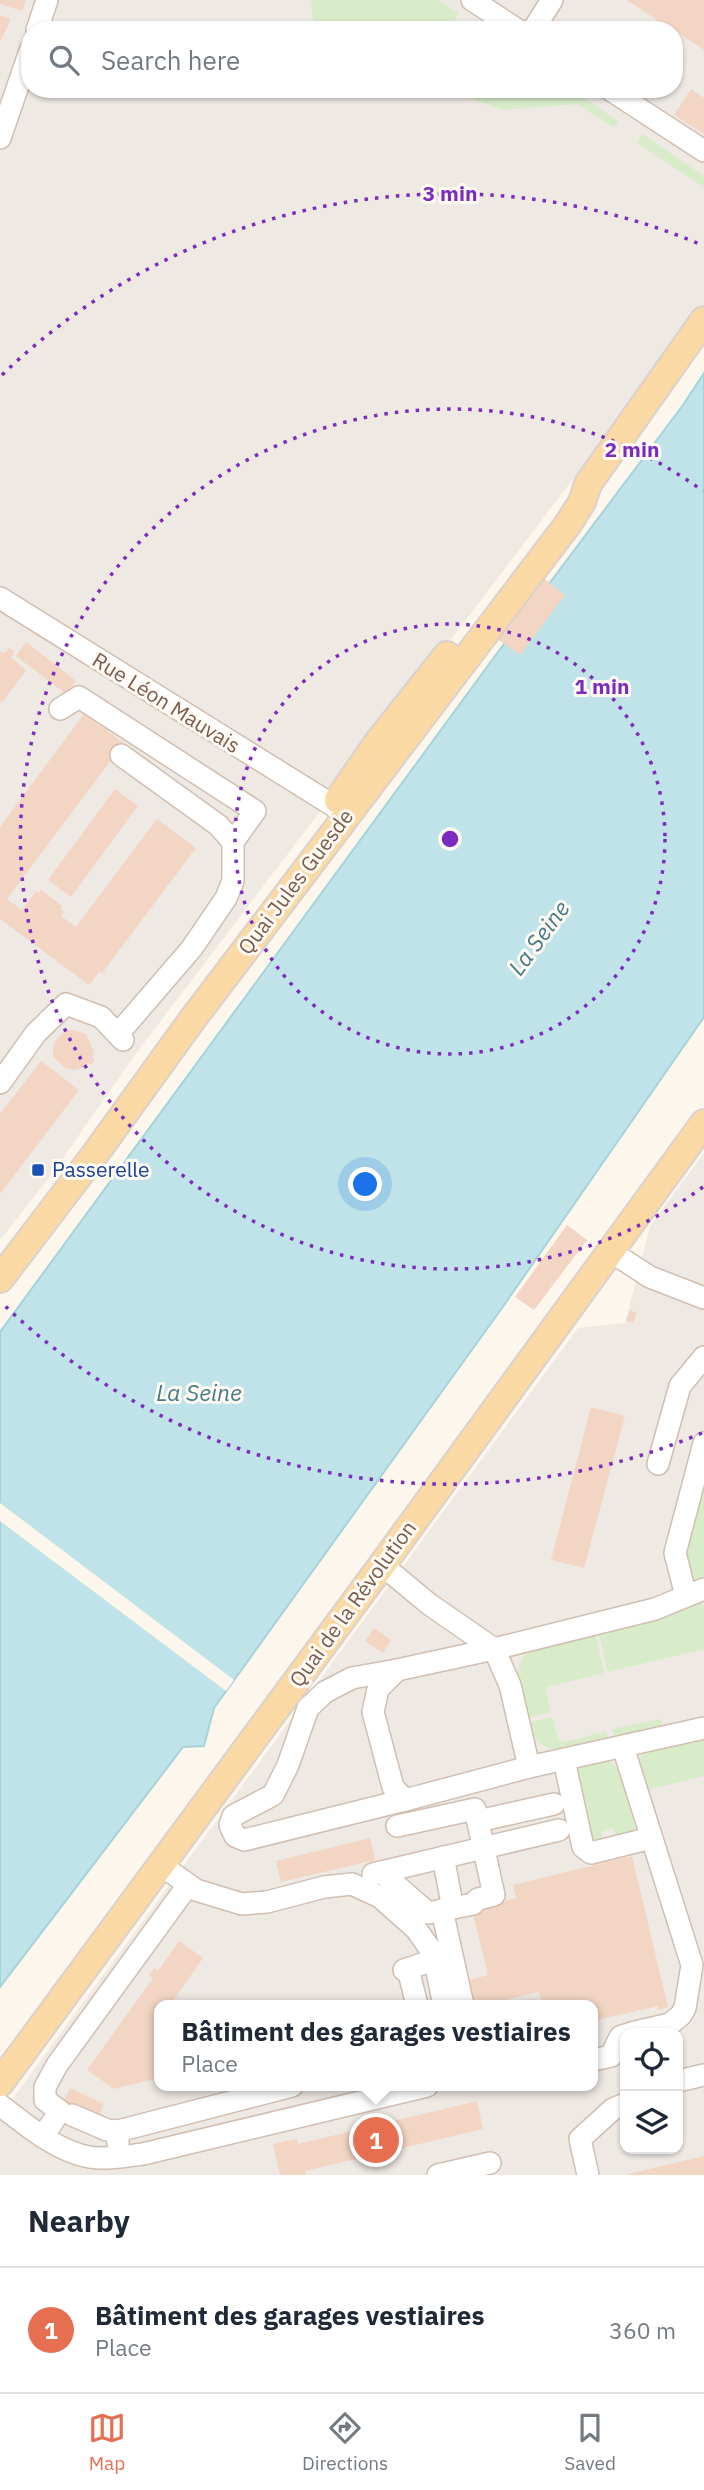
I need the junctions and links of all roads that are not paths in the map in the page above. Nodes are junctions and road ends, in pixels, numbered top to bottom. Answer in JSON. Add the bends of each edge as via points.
{"nodes":[{"id":1,"x":47,"y":0,"type":"edge"},
{"id":2,"x":472,"y":0,"type":"edge"},
{"id":3,"x":552,"y":0,"type":"edge"},
{"id":4,"x":40,"y":21,"type":"edge"},
{"id":5,"x":504,"y":21,"type":"edge"},
{"id":6,"x":539,"y":21,"type":"edge"},
{"id":7,"x":21,"y":77,"type":"edge"},
{"id":8,"x":623,"y":98,"type":"edge"},
{"id":9,"x":0,"y":138,"type":"edge"},
{"id":10,"x":704,"y":151,"type":"edge"},
{"id":11,"x":704,"y":320,"type":"edge"},
{"id":12,"x":0,"y":598,"type":"edge"},
{"id":13,"x":60,"y":709,"type":"dead end"},
{"id":14,"x":121,"y":755,"type":"dead end"},
{"id":15,"x":340,"y":811,"type":"junction"},
{"id":16,"x":233,"y":842,"type":"junction"},
{"id":17,"x":151,"y":1063,"type":"junction"},
{"id":18,"x":0,"y":1083,"type":"edge"},
{"id":19,"x":704,"y":1123,"type":"edge"},
{"id":20,"x":610,"y":1251,"type":"junction"},
{"id":21,"x":0,"y":1255,"type":"edge"},
{"id":22,"x":0,"y":1279,"type":"edge"},
{"id":23,"x":704,"y":1298,"type":"edge"},
{"id":24,"x":704,"y":1357,"type":"edge"},
{"id":25,"x":704,"y":1443,"type":"edge"},
{"id":26,"x":658,"y":1464,"type":"dead end"},
{"id":27,"x":382,"y":1565,"type":"junction"},
{"id":28,"x":695,"y":1592,"type":"edge"},
{"id":29,"x":494,"y":1649,"type":"junction"},
{"id":30,"x":397,"y":1670,"type":"junction"},
{"id":31,"x":704,"y":1728,"type":"edge"},
{"id":32,"x":624,"y":1747,"type":"junction"},
{"id":33,"x":564,"y":1760,"type":"junction"},
{"id":34,"x":529,"y":1767,"type":"junction"},
{"id":35,"x":405,"y":1800,"type":"junction"},
{"id":36,"x":554,"y":1804,"type":"dead end"},
{"id":37,"x":478,"y":1821,"type":"junction"},
{"id":38,"x":397,"y":1826,"type":"dead end"},
{"id":39,"x":559,"y":1830,"type":"dead end"},
{"id":40,"x":652,"y":1838,"type":"junction"},
{"id":41,"x":484,"y":1847,"type":"junction"},
{"id":42,"x":443,"y":1857,"type":"junction"},
{"id":43,"x":161,"y":1865,"type":"junction"},
{"id":44,"x":381,"y":1872,"type":"junction"},
{"id":45,"x":352,"y":1884,"type":"junction"},
{"id":46,"x":188,"y":1885,"type":"junction"},
{"id":47,"x":447,"y":1909,"type":"junction"},
{"id":48,"x":443,"y":1956,"type":"junction"},
{"id":49,"x":698,"y":1964,"type":"edge"},
{"id":50,"x":415,"y":2000,"type":"edge"},
{"id":51,"x":444,"y":2000,"type":"edge"},
{"id":52,"x":461,"y":2000,"type":"edge"},
{"id":53,"x":653,"y":2028,"type":"edge"},
{"id":54,"x":620,"y":2037,"type":"edge"},
{"id":55,"x":598,"y":2059,"type":"edge"},
{"id":56,"x":704,"y":2075,"type":"edge"},
{"id":57,"x":683,"y":2080,"type":"edge"},
{"id":58,"x":0,"y":2083,"type":"edge"},
{"id":59,"x":273,"y":2091,"type":"edge"},
{"id":60,"x":394,"y":2091,"type":"edge"},
{"id":61,"x":0,"y":2105,"type":"edge"},
{"id":62,"x":620,"y":2106,"type":"edge"},
{"id":63,"x":72,"y":2115,"type":"dead end"},
{"id":64,"x":118,"y":2131,"type":"junction"},
{"id":65,"x":43,"y":2136,"type":"junction"},
{"id":66,"x":119,"y":2157,"type":"junction"},
{"id":67,"x":491,"y":2162,"type":"dead end"},
{"id":68,"x":438,"y":2175,"type":"edge"},
{"id":69,"x":588,"y":2175,"type":"edge"}],
"edges":[{"from":1,"to":4,"type":"street"},
{"from":2,"to":5,"type":"street"},
{"from":3,"to":6,"type":"street"},
{"from":7,"to":9,"type":"street"},
{"from":8,"to":10,"type":"street"},
{"from":11,"to":15,"type":"main road","name":"Quai Jules Guesde","via":[[588,484],[560,508],[378,742]]},
{"from":12,"to":15,"type":"street","name":"Rue Léon Mauvais"},
{"from":13,"to":16,"type":"street","via":[[79,697],[255,811]]},
{"from":14,"to":16,"type":"street","via":[[206,816]]},
{"from":15,"to":17,"type":"main road","name":"Quai Jules Guesde"},
{"from":16,"to":18,"type":"street","via":[[233,881],[226,898],[120,1037],[102,1017],[66,1004],[36,1032]]},
{"from":17,"to":21,"type":"main road","name":"Quai Jules Guesde"},
{"from":17,"to":22,"type":"main road","name":"Quai Jules Guesde"},
{"from":19,"to":20,"type":"main road","name":"Quai de la Révolution"},
{"from":20,"to":23,"type":"street","via":[[650,1277]]},
{"from":20,"to":27,"type":"main road","name":"Quai de la Révolution"},
{"from":24,"to":26,"type":"street","via":[[680,1386]]},
{"from":25,"to":28,"type":"street","via":[[675,1553]]},
{"from":27,"to":29,"type":"street"},
{"from":27,"to":43,"type":"main road","name":"Quai de la Révolution"},
{"from":28,"to":29,"type":"street","via":[[655,1609]]},
{"from":29,"to":30,"type":"street"},
{"from":29,"to":34,"type":"street","via":[[510,1685]]},
{"from":30,"to":35,"type":"street","via":[[378,1689],[373,1712],[393,1787]]},
{"from":30,"to":35,"type":"street","via":[[352,1678],[325,1692],[308,1709],[273,1796],[233,1816],[230,1825],[235,1836],[244,1840]]},
{"from":31,"to":32,"type":"street"},
{"from":32,"to":33,"type":"street"},
{"from":32,"to":40,"type":"street"},
{"from":33,"to":34,"type":"street"},
{"from":33,"to":40,"type":"street","via":[[583,1847],[592,1853]]},
{"from":34,"to":35,"type":"street"},
{"from":36,"to":37,"type":"street"},
{"from":37,"to":38,"type":"street","via":[[475,1809]]},
{"from":37,"to":41,"type":"street"},
{"from":39,"to":41,"type":"street"},
{"from":40,"to":49,"type":"street"},
{"from":41,"to":42,"type":"street"},
{"from":41,"to":47,"type":"street","via":[[494,1895]]},
{"from":42,"to":44,"type":"street"},
{"from":42,"to":47,"type":"street"},
{"from":43,"to":46,"type":"street"},
{"from":43,"to":58,"type":"main road","name":"Quai de la Révolution"},
{"from":44,"to":45,"type":"street"},
{"from":44,"to":47,"type":"street","via":[[428,1913]]},
{"from":45,"to":46,"type":"street","via":[[242,1904]]},
{"from":45,"to":48,"type":"street","via":[[380,1897],[416,1928],[433,1952]]},
{"from":46,"to":65,"type":"street","via":[[57,2064],[45,2087],[46,2100],[60,2111]]},
{"from":47,"to":48,"type":"street"},
{"from":48,"to":50,"type":"street","via":[[406,1969]]},
{"from":48,"to":51,"type":"street"},
{"from":48,"to":52,"type":"street"},
{"from":49,"to":53,"type":"street","via":[[681,2015],[670,2024]]},
{"from":54,"to":55,"type":"street","via":[[611,2056]]},
{"from":56,"to":57,"type":"street"},
{"from":59,"to":64,"type":"street"},
{"from":60,"to":66,"type":"street"},
{"from":61,"to":65,"type":"street"},
{"from":62,"to":69,"type":"street","via":[[580,2139]]},
{"from":63,"to":64,"type":"street"},
{"from":64,"to":66,"type":"street"},
{"from":65,"to":66,"type":"street","via":[[71,2152]]},
{"from":67,"to":68,"type":"street"}]}
